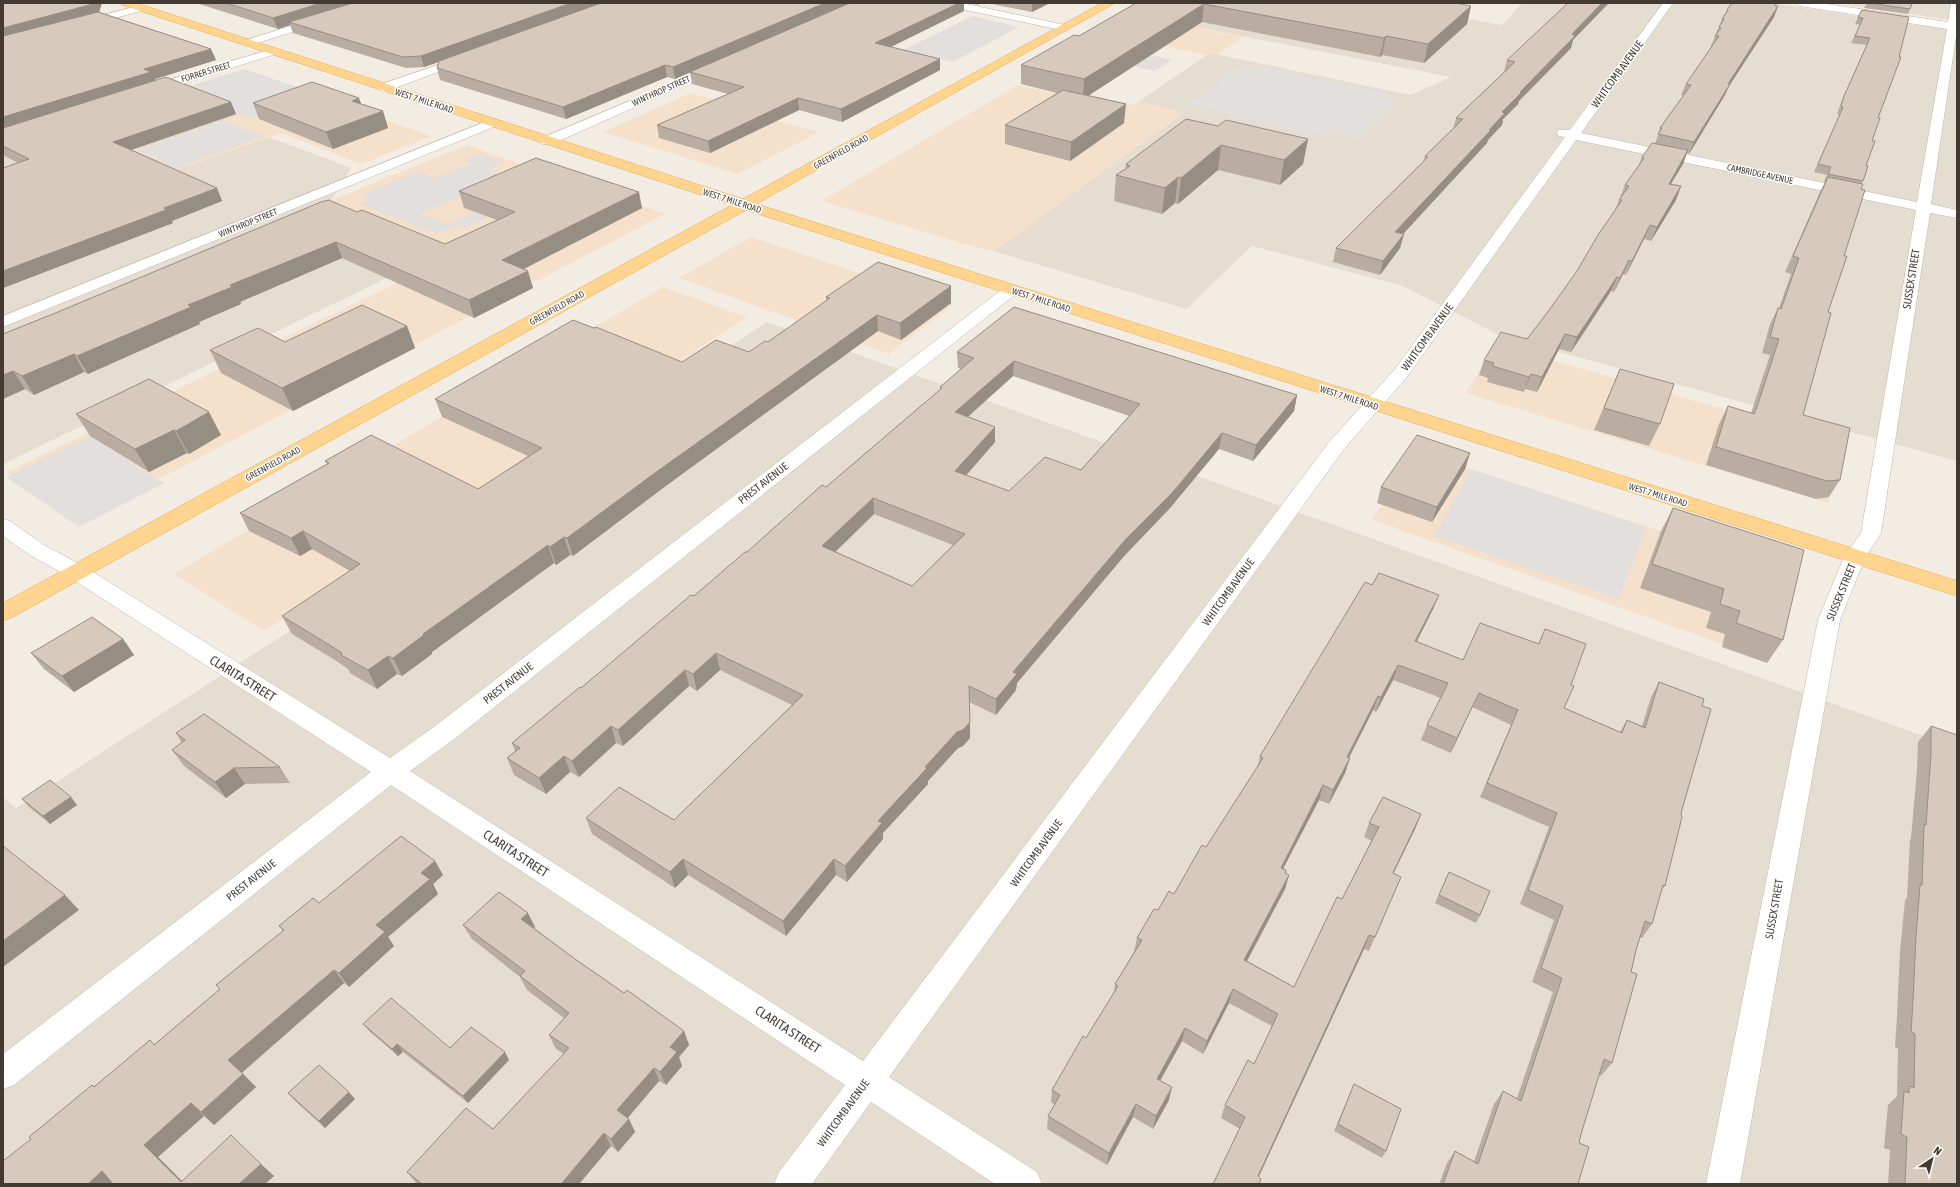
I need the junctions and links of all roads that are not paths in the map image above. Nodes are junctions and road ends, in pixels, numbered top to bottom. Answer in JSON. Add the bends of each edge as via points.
{"nodes":[{"id":1,"x":375,"y":3,"type":"edge"},
{"id":2,"x":947,"y":3,"type":"edge"},
{"id":3,"x":1110,"y":3,"type":"edge"},
{"id":4,"x":1668,"y":3,"type":"edge"},
{"id":5,"x":1800,"y":3,"type":"edge"},
{"id":6,"x":1956,"y":3,"type":"edge"},
{"id":7,"x":132,"y":4,"type":"edge"},
{"id":8,"x":1955,"y":26,"type":"edge"},
{"id":9,"x":67,"y":28,"type":"edge"},
{"id":10,"x":1065,"y":28,"type":"junction"},
{"id":11,"x":247,"y":43,"type":"junction"},
{"id":12,"x":272,"y":52,"type":"junction"},
{"id":13,"x":474,"y":55,"type":"edge"},
{"id":14,"x":726,"y":63,"type":"edge"},
{"id":15,"x":383,"y":88,"type":"junction"},
{"id":16,"x":136,"y":95,"type":"edge"},
{"id":17,"x":492,"y":123,"type":"junction"},
{"id":18,"x":1568,"y":134,"type":"junction"},
{"id":19,"x":548,"y":141,"type":"junction"},
{"id":20,"x":744,"y":205,"type":"junction"},
{"id":21,"x":1923,"y":207,"type":"junction"},
{"id":22,"x":1957,"y":214,"type":"edge"},
{"id":23,"x":1011,"y":290,"type":"junction"},
{"id":24,"x":3,"y":322,"type":"edge"},
{"id":25,"x":1372,"y":405,"type":"junction"},
{"id":26,"x":3,"y":526,"type":"edge"},
{"id":27,"x":1855,"y":557,"type":"junction"},
{"id":28,"x":77,"y":572,"type":"junction"},
{"id":29,"x":1957,"y":589,"type":"edge"},
{"id":30,"x":3,"y":613,"type":"edge"},
{"id":31,"x":390,"y":771,"type":"junction"},
{"id":32,"x":3,"y":1074,"type":"edge"},
{"id":33,"x":867,"y":1081,"type":"junction"},
{"id":34,"x":791,"y":1184,"type":"edge"},
{"id":35,"x":1025,"y":1184,"type":"edge"},
{"id":36,"x":1723,"y":1184,"type":"edge"}],
"edges":[{"from":1,"to":11,"type":"street"},
{"from":2,"to":10,"type":"street"},
{"from":3,"to":10,"type":"main road","name":"GREENFIELD ROAD"},
{"from":4,"to":18,"type":"street","name":"WHITCOMB AVENUE"},
{"from":5,"to":8,"type":"street"},
{"from":6,"to":8,"type":"street","name":"SUSSEX STREET"},
{"from":7,"to":9,"type":"street"},
{"from":7,"to":11,"type":"main road","name":"WEST 7 MILE ROAD"},
{"from":8,"to":21,"type":"street","name":"SUSSEX STREET"},
{"from":10,"to":20,"type":"main road","name":"GREENFIELD ROAD"},
{"from":11,"to":12,"type":"main road","name":"WEST 7 MILE ROAD"},
{"from":12,"to":15,"type":"main road","name":"WEST 7 MILE ROAD"},
{"from":12,"to":16,"type":"street","name":"FORRER STREET"},
{"from":13,"to":15,"type":"street"},
{"from":14,"to":19,"type":"street","name":"WINTHROP STREET"},
{"from":15,"to":17,"type":"main road","name":"WEST 7 MILE ROAD"},
{"from":17,"to":19,"type":"main road","name":"WEST 7 MILE ROAD"},
{"from":17,"to":24,"type":"street","name":"WINTHROP STREET"},
{"from":18,"to":21,"type":"street","name":"CAMBRIDGE AVENUE"},
{"from":18,"to":25,"type":"street","name":"WHITCOMB AVENUE","via":[[1401,373]]},
{"from":19,"to":20,"type":"main road","name":"WEST 7 MILE ROAD"},
{"from":20,"to":23,"type":"main road","name":"WEST 7 MILE ROAD"},
{"from":20,"to":28,"type":"main road","name":"GREENFIELD ROAD"},
{"from":21,"to":22,"type":"street","name":"CAMBRIDGE AVENUE"},
{"from":21,"to":27,"type":"street","name":"SUSSEX STREET","via":[[1871,533]]},
{"from":23,"to":25,"type":"main road","name":"WEST 7 MILE ROAD"},
{"from":23,"to":31,"type":"street","name":"PREST AVENUE","via":[[444,733]]},
{"from":25,"to":27,"type":"main road","name":"WEST 7 MILE ROAD"},
{"from":25,"to":33,"type":"street","name":"WHITCOMB AVENUE","via":[[1337,445]]},
{"from":26,"to":28,"type":"street","name":"CLARITA STREET","via":[[37,550]]},
{"from":27,"to":29,"type":"main road","name":"WEST 7 MILE ROAD"},
{"from":27,"to":36,"type":"street","name":"SUSSEX STREET","via":[[1828,620]]},
{"from":28,"to":30,"type":"main road","name":"GREENFIELD ROAD"},
{"from":28,"to":31,"type":"street","name":"CLARITA STREET"},
{"from":31,"to":32,"type":"street","name":"PREST AVENUE"},
{"from":31,"to":33,"type":"street","name":"CLARITA STREET"},
{"from":33,"to":34,"type":"street","name":"WHITCOMB AVENUE"},
{"from":33,"to":35,"type":"street","name":"CLARITA STREET"}]}
